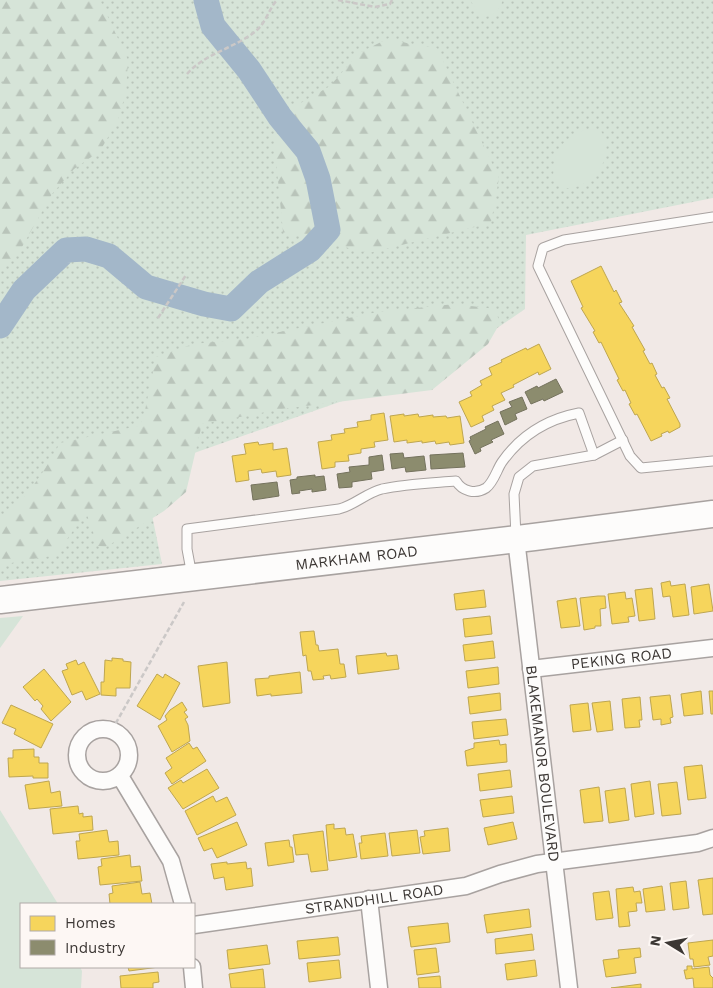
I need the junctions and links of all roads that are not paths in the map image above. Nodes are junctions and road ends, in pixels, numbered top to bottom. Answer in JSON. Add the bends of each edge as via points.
{"nodes":[{"id":1,"x":713,"y":217,"type":"edge"},
{"id":2,"x":623,"y":440,"type":"junction"},
{"id":3,"x":594,"y":455,"type":"junction"},
{"id":4,"x":713,"y":461,"type":"edge"},
{"id":5,"x":713,"y":514,"type":"edge"},
{"id":6,"x":516,"y":539,"type":"junction"},
{"id":7,"x":192,"y":578,"type":"junction"},
{"id":8,"x":0,"y":600,"type":"edge"},
{"id":9,"x":713,"y":648,"type":"edge"},
{"id":10,"x":531,"y":669,"type":"junction"},
{"id":11,"x":120,"y":776,"type":"junction"},
{"id":12,"x":713,"y":838,"type":"edge"},
{"id":13,"x":554,"y":861,"type":"junction"},
{"id":14,"x":369,"y":899,"type":"junction"},
{"id":15,"x":183,"y":903,"type":"edge"},
{"id":16,"x":195,"y":925,"type":"edge"},
{"id":17,"x":192,"y":968,"type":"edge"},
{"id":18,"x":194,"y":988,"type":"edge"},
{"id":19,"x":379,"y":988,"type":"edge"},
{"id":20,"x":569,"y":988,"type":"edge"}],
"edges":[{"from":1,"to":2,"type":"lane","via":[[564,240],[543,248],[538,266]]},
{"from":2,"to":3,"type":"lane"},
{"from":2,"to":4,"type":"lane","via":[[630,456],[641,468]]},
{"from":3,"to":6,"type":"lane","via":[[532,466],[518,478],[514,494]]},
{"from":3,"to":7,"type":"lane","via":[[579,413],[553,420],[526,437],[504,460],[489,485],[480,490],[465,490],[456,481],[387,488],[374,491],[342,508],[187,529]]},
{"from":5,"to":6,"type":"main road","name":"MARKHAM ROAD"},
{"from":6,"to":7,"type":"main road","name":"MARKHAM ROAD"},
{"from":6,"to":10,"type":"street","name":"BLAKEMANOR BOULEVARD"},
{"from":7,"to":8,"type":"main road","name":"MARKHAM ROAD"},
{"from":9,"to":10,"type":"street","name":"PEKING ROAD"},
{"from":10,"to":13,"type":"street","name":"BLAKEMANOR BOULEVARD"},
{"from":11,"to":11,"type":"street","via":[[129,754],[124,740],[112,730],[103,729],[86,735],[77,751],[77,760],[86,775],[103,781]]},
{"from":11,"to":15,"type":"street","via":[[171,861]]},
{"from":12,"to":13,"type":"street","name":"STRANDHILL ROAD","via":[[698,843]]},
{"from":13,"to":14,"type":"street","name":"STRANDHILL ROAD","via":[[466,886]]},
{"from":13,"to":20,"type":"street","name":"BLAKEMANOR BOULEVARD"},
{"from":14,"to":16,"type":"street","name":"STRANDHILL ROAD"},
{"from":14,"to":19,"type":"street"},
{"from":17,"to":18,"type":"street"}]}
